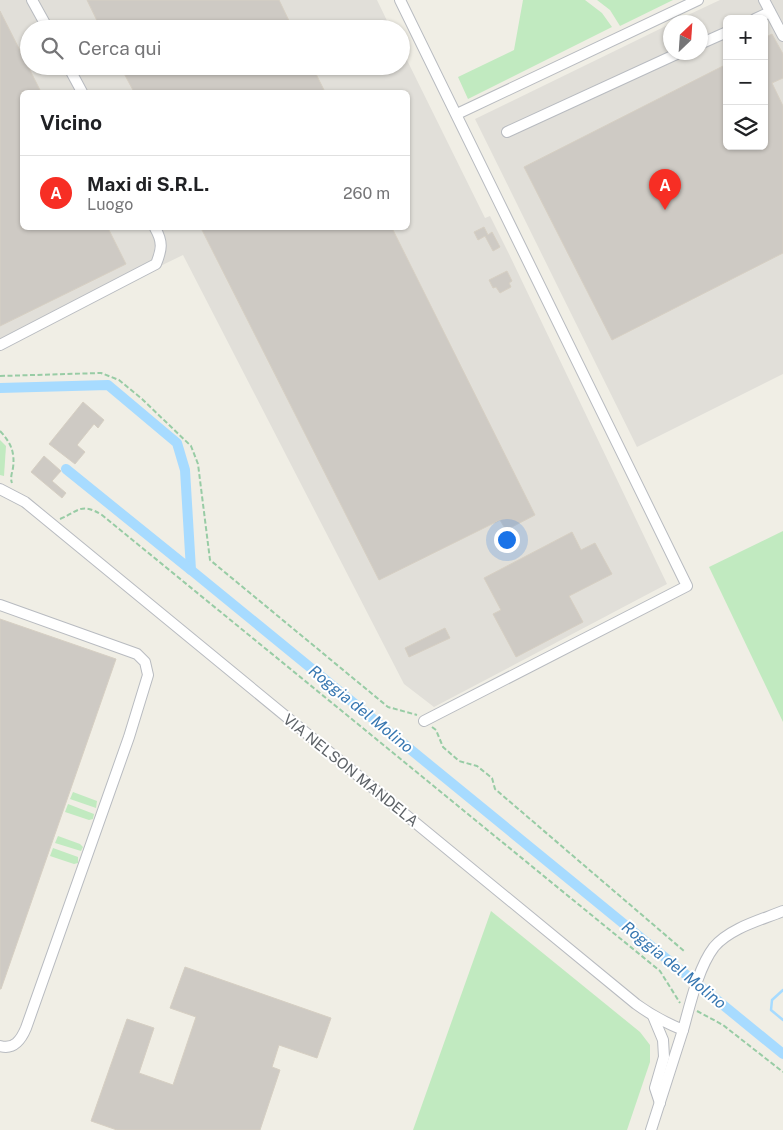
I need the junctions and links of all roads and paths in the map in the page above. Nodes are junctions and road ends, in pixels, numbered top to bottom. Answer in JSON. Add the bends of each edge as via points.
{"nodes":[{"id":1,"x":32,"y":0,"type":"edge"},
{"id":2,"x":400,"y":0,"type":"edge"},
{"id":3,"x":698,"y":0,"type":"edge"},
{"id":4,"x":764,"y":0,"type":"edge"},
{"id":5,"x":770,"y":12,"type":"junction"},
{"id":6,"x":764,"y":15,"type":"edge"},
{"id":7,"x":43,"y":20,"type":"edge"},
{"id":8,"x":723,"y":34,"type":"edge"},
{"id":9,"x":783,"y":36,"type":"edge"},
{"id":10,"x":708,"y":40,"type":"edge"},
{"id":11,"x":664,"y":60,"type":"edge"},
{"id":12,"x":73,"y":75,"type":"edge"},
{"id":13,"x":81,"y":90,"type":"edge"},
{"id":14,"x":457,"y":114,"type":"junction"},
{"id":15,"x":507,"y":132,"type":"dead end"},
{"id":16,"x":157,"y":230,"type":"edge"},
{"id":17,"x":0,"y":345,"type":"edge"},
{"id":18,"x":0,"y":376,"type":"edge"},
{"id":19,"x":0,"y":431,"type":"edge"},
{"id":20,"x":0,"y":489,"type":"edge"},
{"id":21,"x":15,"y":495,"type":"junction"},
{"id":22,"x":51,"y":524,"type":"junction"},
{"id":23,"x":0,"y":605,"type":"edge"},
{"id":24,"x":424,"y":721,"type":"junction"},
{"id":25,"x":783,"y":911,"type":"edge"},
{"id":26,"x":684,"y":951,"type":"dead end"},
{"id":27,"x":690,"y":1007,"type":"junction"},
{"id":28,"x":653,"y":1016,"type":"junction"},
{"id":29,"x":683,"y":1030,"type":"junction"},
{"id":30,"x":0,"y":1046,"type":"edge"},
{"id":31,"x":783,"y":1072,"type":"edge"},
{"id":32,"x":660,"y":1103,"type":"junction"},
{"id":33,"x":651,"y":1130,"type":"edge"}],
"edges":[{"from":1,"to":7,"type":"street"},
{"from":2,"to":14,"type":"street"},
{"from":3,"to":14,"type":"street"},
{"from":4,"to":5,"type":"street"},
{"from":5,"to":6,"type":"street"},
{"from":5,"to":9,"type":"street"},
{"from":8,"to":10,"type":"street"},
{"from":11,"to":15,"type":"street"},
{"from":12,"to":13,"type":"street"},
{"from":14,"to":24,"type":"street","via":[[687,586]]},
{"from":16,"to":17,"type":"street","via":[[162,241],[156,264]]},
{"from":18,"to":24,"type":"path","via":[[101,373],[119,380],[191,446],[198,464],[210,560],[388,707],[419,716]]},
{"from":19,"to":21,"type":"path","via":[[14,455],[11,479]]},
{"from":20,"to":21,"type":"street","name":"VIA NELSON MANDELA"},
{"from":21,"to":22,"type":"street","name":"VIA NELSON MANDELA"},
{"from":22,"to":27,"type":"path","via":[[84,507],[102,515],[660,971],[680,1003]]},
{"from":22,"to":28,"type":"street","name":"VIA NELSON MANDELA"},
{"from":23,"to":30,"type":"street","via":[[137,654],[145,662],[148,675],[22,1040],[14,1046]]},
{"from":24,"to":26,"type":"path","via":[[436,730],[443,747],[459,761],[477,766],[492,778],[495,789]]},
{"from":25,"to":27,"type":"street","via":[[728,935],[715,946],[703,966]]},
{"from":27,"to":29,"type":"street"},
{"from":27,"to":31,"type":"path","via":[[721,1023]]},
{"from":28,"to":29,"type":"street","name":"VIA NELSON MANDELA"},
{"from":28,"to":32,"type":"street","via":[[663,1040],[664,1057],[655,1088]]},
{"from":29,"to":32,"type":"street"},
{"from":32,"to":33,"type":"street"}]}
